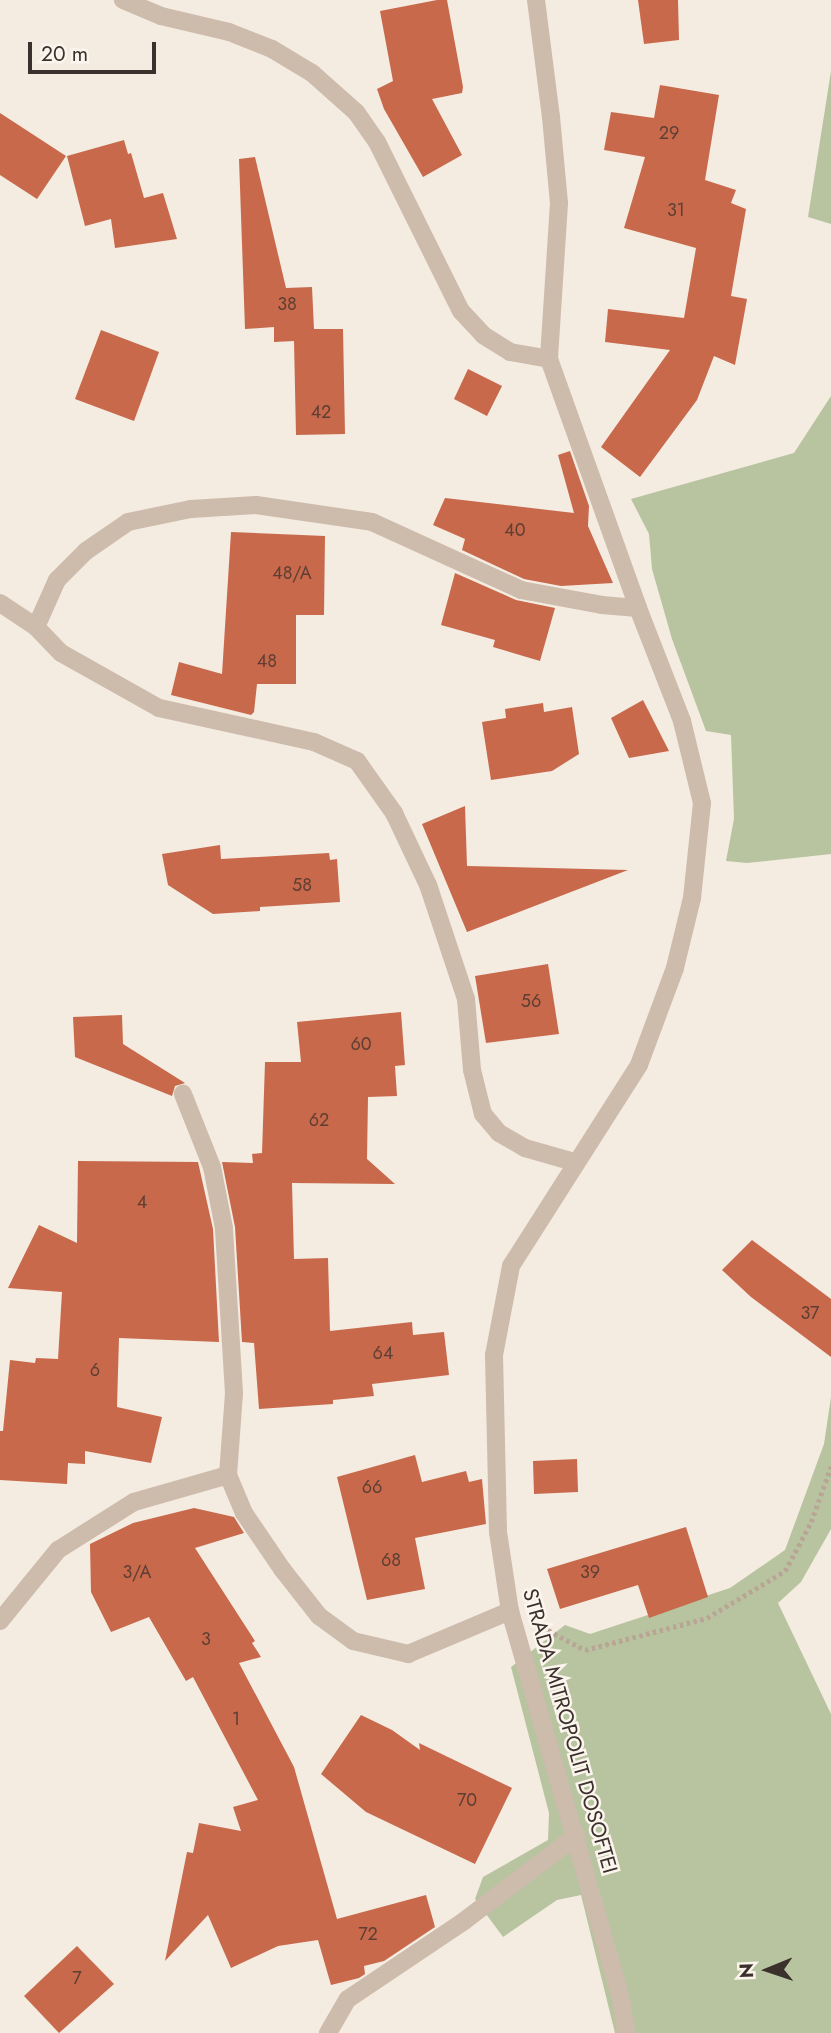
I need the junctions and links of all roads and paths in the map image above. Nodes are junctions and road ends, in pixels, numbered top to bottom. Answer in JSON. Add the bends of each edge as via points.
{"nodes":[{"id":1,"x":123,"y":0,"type":"edge"},
{"id":2,"x":536,"y":0,"type":"edge"},
{"id":3,"x":549,"y":359,"type":"junction"},
{"id":4,"x":0,"y":603,"type":"edge"},
{"id":5,"x":638,"y":608,"type":"junction"},
{"id":6,"x":36,"y":627,"type":"junction"},
{"id":7,"x":183,"y":1094,"type":"dead end"},
{"id":8,"x":574,"y":1162,"type":"junction"},
{"id":9,"x":831,"y":1466,"type":"edge"},
{"id":10,"x":228,"y":1475,"type":"junction"},
{"id":11,"x":510,"y":1611,"type":"junction"},
{"id":12,"x":0,"y":1621,"type":"edge"},
{"id":13,"x":576,"y":1836,"type":"junction"},
{"id":14,"x":328,"y":2033,"type":"edge"},
{"id":15,"x":626,"y":2033,"type":"edge"}],
"edges":[{"from":1,"to":3,"type":"street","via":[[161,16],[229,32],[272,49],[312,73],[356,112],[377,142],[461,311],[483,335],[510,352]]},
{"from":2,"to":3,"type":"street","name":"STRADA MITROPOLIT DOSOFTEI","via":[[559,203]]},
{"from":3,"to":5,"type":"street","name":"STRADA MITROPOLIT DOSOFTEI"},
{"from":4,"to":6,"type":"street"},
{"from":5,"to":6,"type":"street","via":[[521,590],[372,522],[256,505],[191,509],[128,522],[86,551],[57,580]]},
{"from":5,"to":8,"type":"street","name":"STRADA MITROPOLIT DOSOFTEI","via":[[682,721],[702,803],[692,898],[675,968],[639,1065]]},
{"from":6,"to":8,"type":"street","via":[[61,653],[159,708],[314,741],[357,761],[394,813],[428,885],[466,999],[472,1070],[483,1114],[499,1133],[526,1148]]},
{"from":7,"to":10,"type":"street","via":[[212,1167],[223,1228],[234,1393]]},
{"from":8,"to":11,"type":"street","name":"STRADA MITROPOLIT DOSOFTEI","via":[[511,1266],[494,1355],[498,1532]]},
{"from":9,"to":11,"type":"path","via":[[811,1522],[785,1571],[707,1618],[585,1650]]},
{"from":10,"to":11,"type":"street","via":[[244,1513],[282,1569],[319,1616],[353,1641],[408,1654]]},
{"from":10,"to":12,"type":"street","via":[[134,1502],[58,1550]]},
{"from":11,"to":13,"type":"street","name":"STRADA MITROPOLIT DOSOFTEI"},
{"from":13,"to":14,"type":"street","via":[[464,1921],[348,1999]]},
{"from":13,"to":15,"type":"street","name":"STRADA MITROPOLIT DOSOFTEI","via":[[621,1997]]}]}
